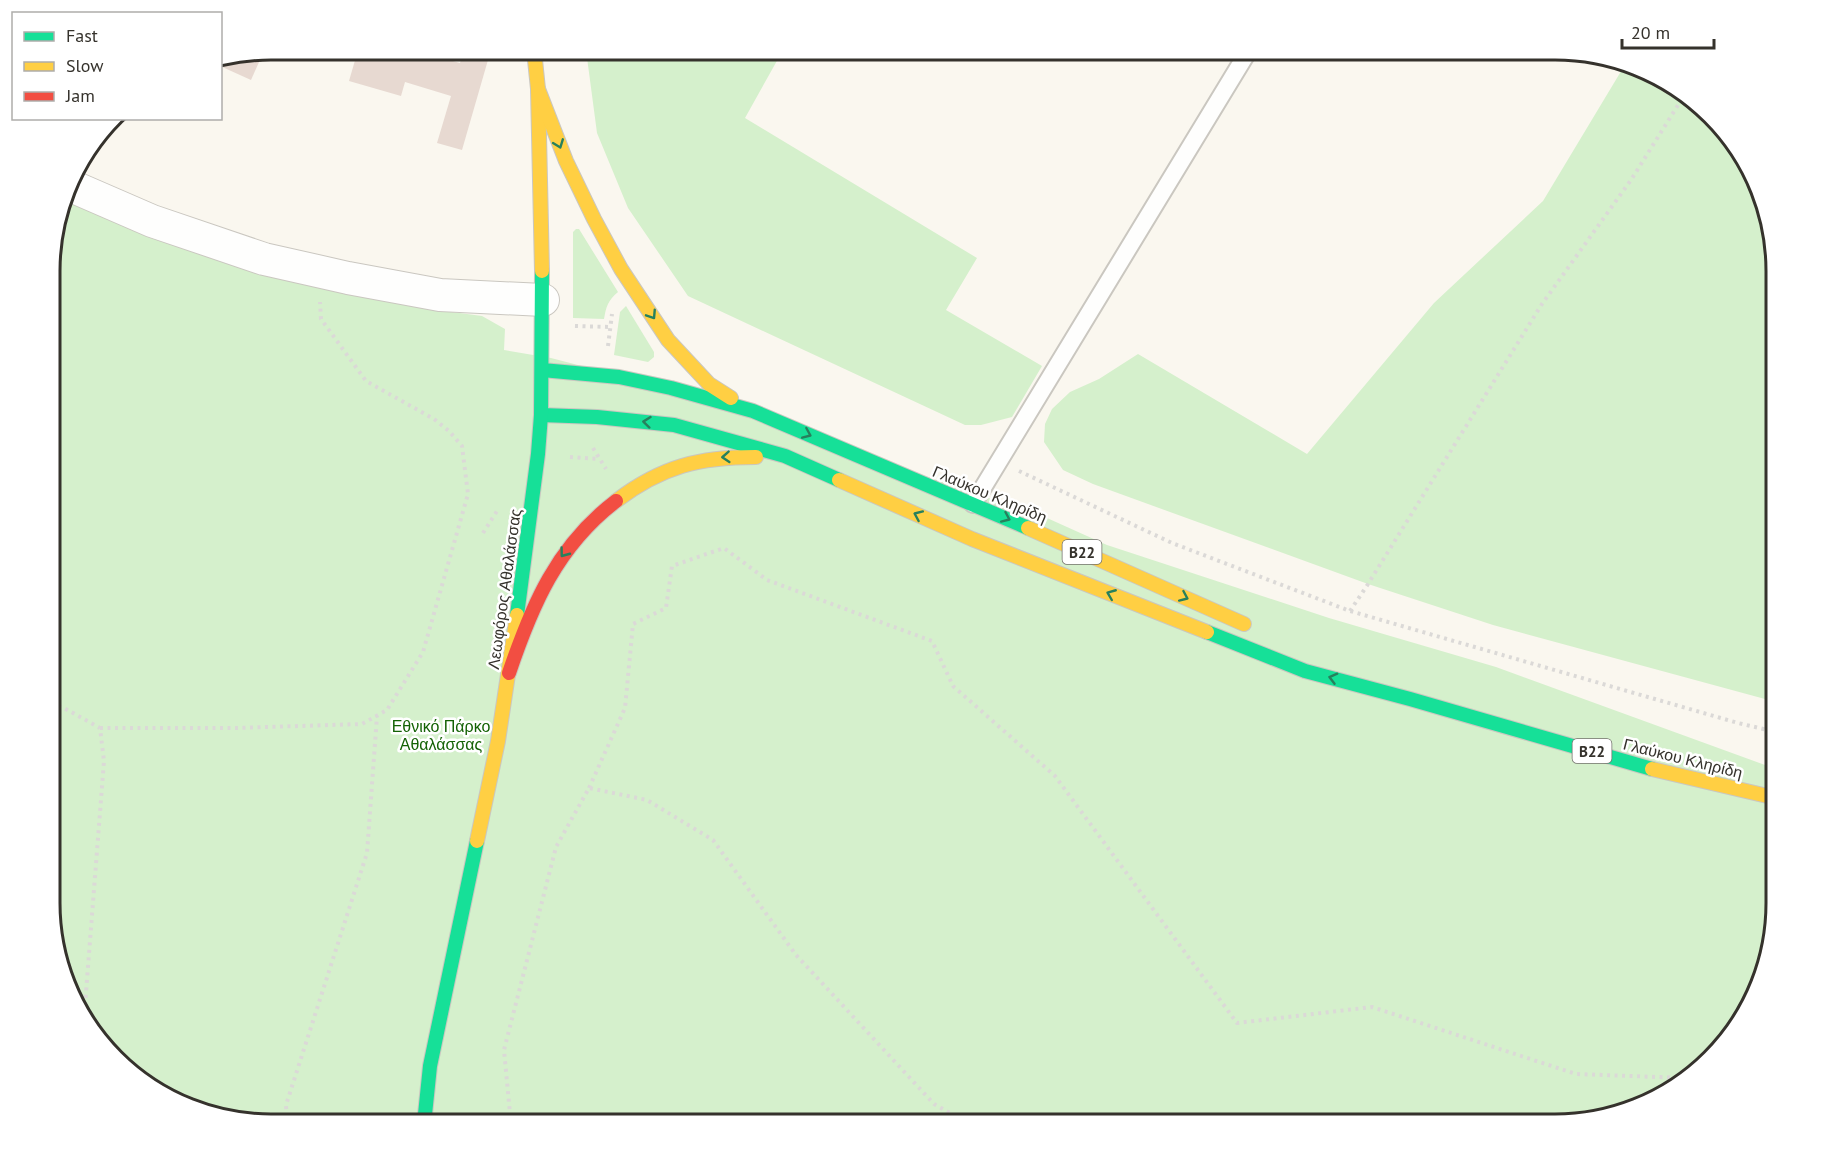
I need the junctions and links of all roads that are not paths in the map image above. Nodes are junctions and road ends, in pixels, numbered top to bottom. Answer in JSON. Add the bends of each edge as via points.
{"nodes":[{"id":1,"x":535,"y":60,"type":"edge"},
{"id":2,"x":1243,"y":60,"type":"edge"},
{"id":3,"x":538,"y":89,"type":"junction"},
{"id":4,"x":77,"y":188,"type":"edge"},
{"id":5,"x":543,"y":300,"type":"junction"},
{"id":6,"x":542,"y":370,"type":"junction"},
{"id":7,"x":753,"y":411,"type":"junction"},
{"id":8,"x":541,"y":415,"type":"junction"},
{"id":9,"x":785,"y":456,"type":"junction"},
{"id":10,"x":973,"y":504,"type":"junction"},
{"id":11,"x":1257,"y":630,"type":"dead end"},
{"id":12,"x":1334,"y":664,"type":"dead end"},
{"id":13,"x":509,"y":673,"type":"junction"},
{"id":14,"x":1410,"y":699,"type":"junction"},
{"id":15,"x":1766,"y":796,"type":"edge"},
{"id":16,"x":425,"y":1114,"type":"edge"}],
"edges":[{"from":1,"to":3,"type":"main road","name":"Λεωφόρος Αθαλάσσας"},
{"from":2,"to":10,"type":"lane"},
{"from":3,"to":5,"type":"main road","name":"Λεωφόρος Αθαλάσσας"},
{"from":3,"to":7,"type":"main road","one_way":true,"via":[[594,219],[621,269],[668,340],[709,384]]},
{"from":4,"to":5,"type":"street","via":[[152,220],[264,259],[318,272],[440,295]]},
{"from":5,"to":6,"type":"main road","name":"Λεωφόρος Αθαλάσσας"},
{"from":6,"to":7,"type":"main road","name":"Γλαύκου Κληρίδη","number":"B22","via":[[619,377]]},
{"from":6,"to":8,"type":"main road","name":"Λεωφόρος Αθαλάσσας"},
{"from":7,"to":10,"type":"main road","name":"Γλαύκου Κληρίδη","number":"B22","one_way":true},
{"from":9,"to":8,"type":"main road","name":"Γλαύκου Κληρίδη","number":"B22","one_way":true,"via":[[674,425]]},
{"from":8,"to":13,"type":"main road","name":"Λεωφόρος Αθαλάσσας"},
{"from":9,"to":13,"type":"main road","one_way":true,"via":[[699,460],[623,494],[559,559],[540,591]]},
{"from":14,"to":9,"type":"main road","name":"Γλαύκου Κληρίδη","number":"B22","one_way":true,"via":[[1305,671],[972,539]]},
{"from":10,"to":11,"type":"main road","name":"Γλαύκου Κληρίδη","number":"B22","one_way":true},
{"from":12,"to":14,"type":"main road","name":"Γλαύκου Κληρίδη","number":"B22"},
{"from":13,"to":16,"type":"main road","name":"Λεωφόρος Αθαλάσσας","via":[[430,1066]]},
{"from":14,"to":15,"type":"main road","name":"Γλαύκου Κληρίδη","number":"B22","via":[[1656,770]]}]}
